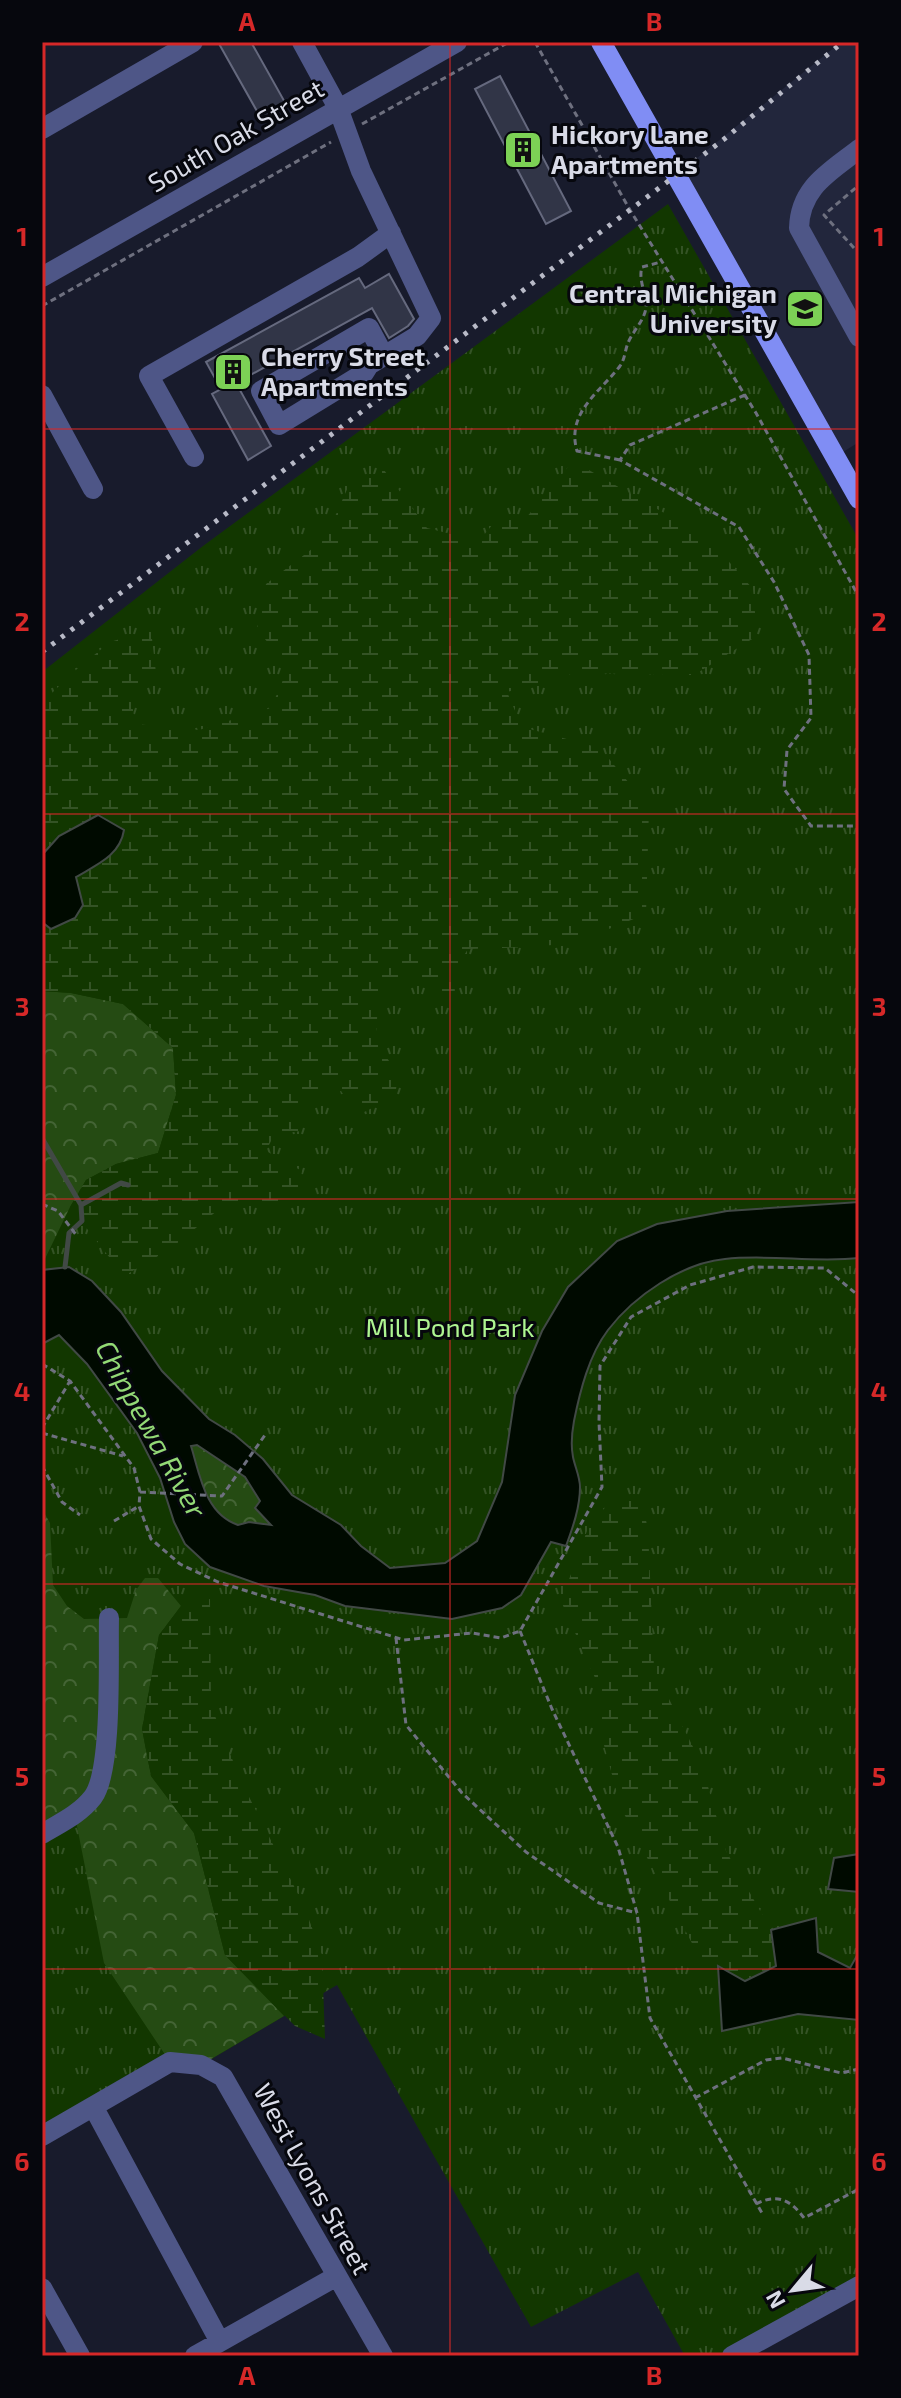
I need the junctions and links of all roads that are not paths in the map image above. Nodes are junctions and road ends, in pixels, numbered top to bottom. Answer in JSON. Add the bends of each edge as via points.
{"nodes":[{"id":1,"x":193,"y":42,"type":"edge"},
{"id":2,"x":302,"y":42,"type":"edge"},
{"id":3,"x":601,"y":42,"type":"edge"},
{"id":4,"x":449,"y":44,"type":"edge"},
{"id":5,"x":338,"y":108,"type":"junction"},
{"id":6,"x":42,"y":129,"type":"edge"},
{"id":7,"x":859,"y":149,"type":"edge"},
{"id":8,"x":391,"y":233,"type":"junction"},
{"id":9,"x":42,"y":277,"type":"edge"},
{"id":10,"x":859,"y":337,"type":"edge"},
{"id":11,"x":384,"y":356,"type":"junction"},
{"id":12,"x":42,"y":395,"type":"edge"},
{"id":13,"x":194,"y":457,"type":"dead end"},
{"id":14,"x":93,"y":489,"type":"dead end"},
{"id":15,"x":859,"y":499,"type":"edge"},
{"id":16,"x":109,"y":1618,"type":"dead end"},
{"id":17,"x":42,"y":1834,"type":"edge"},
{"id":18,"x":94,"y":2108,"type":"junction"},
{"id":19,"x":42,"y":2136,"type":"edge"},
{"id":20,"x":337,"y":2276,"type":"junction"},
{"id":21,"x":859,"y":2286,"type":"edge"},
{"id":22,"x":42,"y":2288,"type":"edge"},
{"id":23,"x":220,"y":2342,"type":"junction"},
{"id":24,"x":80,"y":2356,"type":"edge"},
{"id":25,"x":195,"y":2356,"type":"edge"},
{"id":26,"x":383,"y":2356,"type":"edge"},
{"id":27,"x":732,"y":2356,"type":"edge"}],
"edges":[{"from":1,"to":6,"type":"street"},
{"from":2,"to":5,"type":"street"},
{"from":3,"to":15,"type":"main road"},
{"from":4,"to":5,"type":"street","name":"South Oak Street"},
{"from":5,"to":8,"type":"street"},
{"from":5,"to":9,"type":"street","name":"South Oak Street"},
{"from":7,"to":10,"type":"street","via":[[804,198],[799,228]]},
{"from":8,"to":11,"type":"street","via":[[431,318],[417,336]]},
{"from":8,"to":13,"type":"street","via":[[149,376]]},
{"from":11,"to":11,"type":"street","via":[[369,328],[261,391],[279,425]]},
{"from":12,"to":14,"type":"street"},
{"from":16,"to":17,"type":"street","via":[[105,1760],[95,1796]]},
{"from":18,"to":19,"type":"street"},
{"from":18,"to":20,"type":"street","name":"West Lyons Street","via":[[170,2062],[201,2065],[223,2077]]},
{"from":18,"to":23,"type":"street"},
{"from":20,"to":23,"type":"street"},
{"from":20,"to":26,"type":"street","name":"West Lyons Street"},
{"from":21,"to":27,"type":"street"},
{"from":22,"to":24,"type":"street"},
{"from":23,"to":25,"type":"street"}]}
